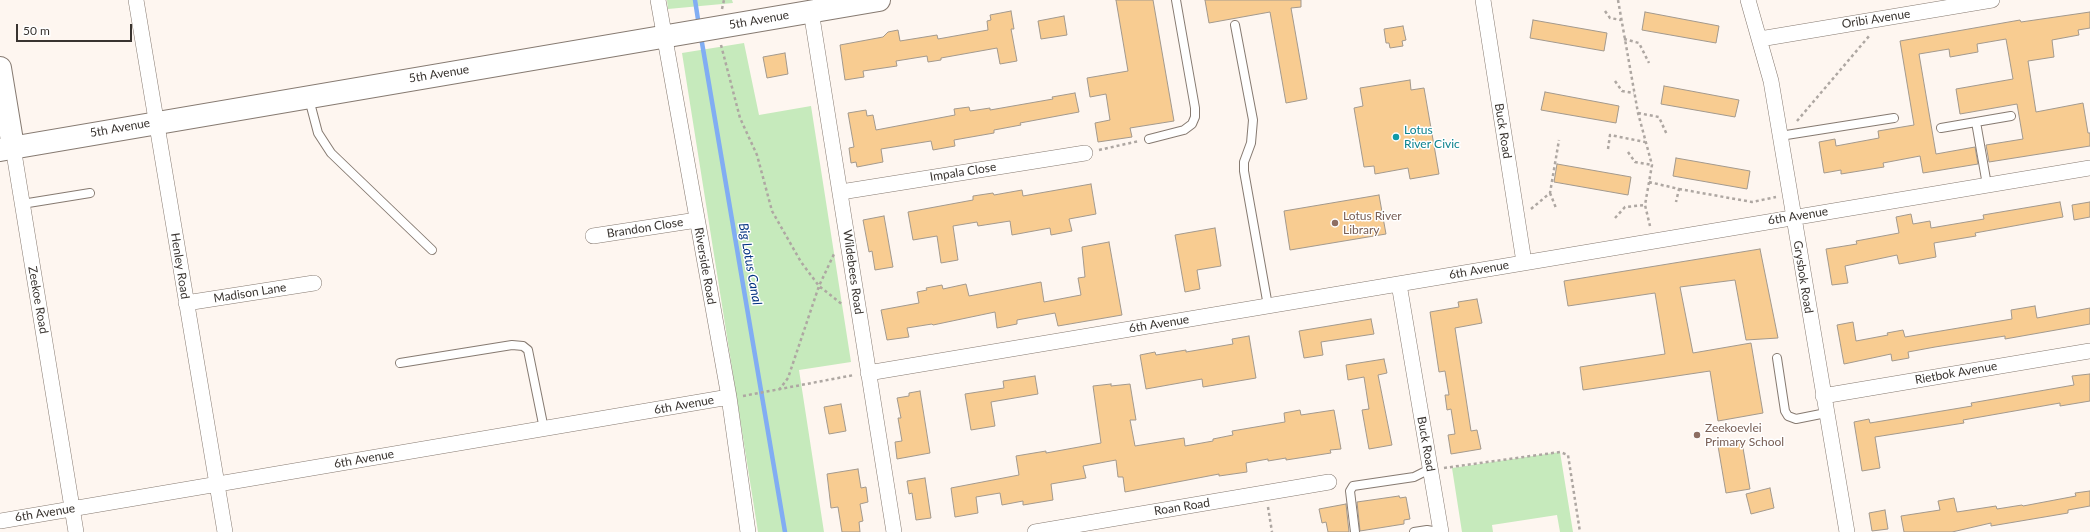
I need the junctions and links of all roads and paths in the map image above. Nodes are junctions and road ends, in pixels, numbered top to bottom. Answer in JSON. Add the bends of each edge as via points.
{"nodes":[{"id":1,"x":136,"y":0,"type":"edge"},
{"id":2,"x":658,"y":0,"type":"edge"},
{"id":3,"x":879,"y":0,"type":"edge"},
{"id":4,"x":1176,"y":0,"type":"edge"},
{"id":5,"x":1483,"y":0,"type":"edge"},
{"id":6,"x":1618,"y":0,"type":"edge"},
{"id":7,"x":1748,"y":0,"type":"edge"},
{"id":8,"x":1992,"y":0,"type":"edge"},
{"id":9,"x":812,"y":12,"type":"junction"},
{"id":10,"x":1605,"y":12,"type":"dead end"},
{"id":11,"x":1621,"y":20,"type":"junction"},
{"id":12,"x":1869,"y":20,"type":"junction"},
{"id":13,"x":1235,"y":25,"type":"dead end"},
{"id":14,"x":717,"y":27,"type":"junction"},
{"id":15,"x":665,"y":36,"type":"junction"},
{"id":16,"x":1760,"y":39,"type":"junction"},
{"id":17,"x":1624,"y":40,"type":"junction"},
{"id":18,"x":1649,"y":63,"type":"dead end"},
{"id":19,"x":0,"y":68,"type":"edge"},
{"id":20,"x":1615,"y":81,"type":"dead end"},
{"id":21,"x":1634,"y":93,"type":"junction"},
{"id":22,"x":308,"y":96,"type":"junction"},
{"id":23,"x":1638,"y":114,"type":"junction"},
{"id":24,"x":2011,"y":116,"type":"dead end"},
{"id":25,"x":1894,"y":118,"type":"dead end"},
{"id":26,"x":157,"y":122,"type":"junction"},
{"id":27,"x":1976,"y":122,"type":"junction"},
{"id":28,"x":1941,"y":128,"type":"dead end"},
{"id":29,"x":1780,"y":132,"type":"junction"},
{"id":30,"x":1667,"y":135,"type":"dead end"},
{"id":31,"x":1150,"y":139,"type":"joint"},
{"id":32,"x":1559,"y":140,"type":"dead end"},
{"id":33,"x":1645,"y":142,"type":"junction"},
{"id":34,"x":6,"y":148,"type":"edge"},
{"id":35,"x":1608,"y":149,"type":"dead end"},
{"id":36,"x":1628,"y":152,"type":"dead end"},
{"id":37,"x":1085,"y":153,"type":"joint"},
{"id":38,"x":1652,"y":165,"type":"junction"},
{"id":39,"x":2090,"y":168,"type":"edge"},
{"id":40,"x":1649,"y":182,"type":"junction"},
{"id":41,"x":1987,"y":185,"type":"junction"},
{"id":42,"x":1679,"y":188,"type":"junction"},
{"id":43,"x":841,"y":192,"type":"junction"},
{"id":44,"x":90,"y":193,"type":"dead end"},
{"id":45,"x":1550,"y":193,"type":"junction"},
{"id":46,"x":1789,"y":195,"type":"junction"},
{"id":47,"x":1676,"y":202,"type":"dead end"},
{"id":48,"x":22,"y":204,"type":"junction"},
{"id":49,"x":1645,"y":205,"type":"junction"},
{"id":50,"x":1556,"y":208,"type":"dead end"},
{"id":51,"x":1528,"y":212,"type":"dead end"},
{"id":52,"x":1793,"y":217,"type":"junction"},
{"id":53,"x":1615,"y":218,"type":"dead end"},
{"id":54,"x":697,"y":220,"type":"junction"},
{"id":55,"x":1650,"y":226,"type":"dead end"},
{"id":56,"x":593,"y":236,"type":"dead end"},
{"id":57,"x":432,"y":250,"type":"dead end"},
{"id":58,"x":834,"y":253,"type":"dead end"},
{"id":59,"x":1524,"y":262,"type":"junction"},
{"id":60,"x":314,"y":283,"type":"dead end"},
{"id":61,"x":1399,"y":284,"type":"junction"},
{"id":62,"x":819,"y":286,"type":"junction"},
{"id":63,"x":186,"y":303,"type":"junction"},
{"id":64,"x":1268,"y":306,"type":"junction"},
{"id":65,"x":860,"y":320,"type":"junction"},
{"id":66,"x":2090,"y":350,"type":"edge"},
{"id":67,"x":1776,"y":358,"type":"dead end"},
{"id":68,"x":400,"y":363,"type":"dead end"},
{"id":69,"x":868,"y":373,"type":"junction"},
{"id":70,"x":778,"y":390,"type":"junction"},
{"id":71,"x":744,"y":396,"type":"dead end"},
{"id":72,"x":1822,"y":396,"type":"junction"},
{"id":73,"x":729,"y":397,"type":"junction"},
{"id":74,"x":1826,"y":413,"type":"junction"},
{"id":75,"x":544,"y":429,"type":"junction"},
{"id":76,"x":1430,"y":469,"type":"junction"},
{"id":77,"x":1329,"y":482,"type":"dead end"},
{"id":78,"x":217,"y":484,"type":"junction"},
{"id":79,"x":1265,"y":494,"type":"junction"},
{"id":80,"x":72,"y":509,"type":"junction"},
{"id":81,"x":0,"y":521,"type":"edge"},
{"id":82,"x":76,"y":532,"type":"edge"},
{"id":83,"x":225,"y":532,"type":"edge"},
{"id":84,"x":748,"y":532,"type":"edge"},
{"id":85,"x":894,"y":532,"type":"edge"},
{"id":86,"x":1035,"y":532,"type":"edge"},
{"id":87,"x":1272,"y":532,"type":"edge"},
{"id":88,"x":1355,"y":532,"type":"edge"},
{"id":89,"x":1414,"y":532,"type":"edge"},
{"id":90,"x":1440,"y":532,"type":"edge"},
{"id":91,"x":1580,"y":532,"type":"edge"},
{"id":92,"x":1846,"y":532,"type":"edge"}],
"edges":[{"from":1,"to":26,"type":"street","name":"Henley Road"},
{"from":2,"to":15,"type":"street","name":"Riverside Road"},
{"from":3,"to":9,"type":"main road","name":"5th Avenue"},
{"from":4,"to":31,"type":"lane","via":[[1196,108],[1195,117],[1192,124],[1184,130]]},
{"from":5,"to":59,"type":"street","name":"Buck Road"},
{"from":6,"to":11,"type":"path"},
{"from":7,"to":16,"type":"street","name":"Grysbok Road"},
{"from":8,"to":12,"type":"street","name":"Oribi Avenue"},
{"from":9,"to":14,"type":"main road","name":"5th Avenue"},
{"from":9,"to":43,"type":"street","name":"Wildebees Road"},
{"from":10,"to":11,"type":"path","via":[[1610,18]]},
{"from":11,"to":17,"type":"path"},
{"from":12,"to":16,"type":"street","name":"Oribi Avenue"},
{"from":12,"to":29,"type":"path","via":[[1870,37],[1794,125]]},
{"from":13,"to":64,"type":"lane","via":[[1253,120],[1251,143],[1244,162],[1244,170]]},
{"from":14,"to":15,"type":"main road","name":"5th Avenue"},
{"from":14,"to":62,"type":"path","via":[[740,118],[757,155],[772,211],[801,262]]},
{"from":15,"to":22,"type":"main road","name":"5th Avenue"},
{"from":15,"to":54,"type":"street","name":"Riverside Road"},
{"from":16,"to":29,"type":"street","name":"Grysbok Road","via":[[1768,66]]},
{"from":17,"to":18,"type":"path","via":[[1639,43]]},
{"from":17,"to":21,"type":"path"},
{"from":19,"to":34,"type":"main road","name":"Zeekoe Road"},
{"from":20,"to":21,"type":"path","via":[[1622,91]]},
{"from":21,"to":23,"type":"path"},
{"from":22,"to":26,"type":"main road","name":"5th Avenue"},
{"from":22,"to":57,"type":"lane","via":[[318,133],[330,153]]},
{"from":23,"to":30,"type":"path","via":[[1659,117]]},
{"from":23,"to":33,"type":"path"},
{"from":24,"to":27,"type":"lane"},
{"from":25,"to":29,"type":"lane"},
{"from":26,"to":34,"type":"main road","name":"5th Avenue"},
{"from":26,"to":63,"type":"street","name":"Henley Road"},
{"from":27,"to":28,"type":"lane"},
{"from":27,"to":41,"type":"lane"},
{"from":29,"to":46,"type":"street","name":"Grysbok Road"},
{"from":31,"to":37,"type":"path"},
{"from":32,"to":45,"type":"path"},
{"from":33,"to":35,"type":"path","via":[[1610,135]]},
{"from":33,"to":38,"type":"path"},
{"from":34,"to":48,"type":"street","name":"Zeekoe Road"},
{"from":36,"to":38,"type":"path","via":[[1635,162]]},
{"from":37,"to":43,"type":"street","name":"Impala Close"},
{"from":38,"to":40,"type":"path"},
{"from":39,"to":41,"type":"street","name":"6th Avenue"},
{"from":40,"to":42,"type":"path"},
{"from":40,"to":49,"type":"path"},
{"from":41,"to":52,"type":"street","name":"6th Avenue"},
{"from":42,"to":46,"type":"path","via":[[1752,202]]},
{"from":42,"to":47,"type":"path"},
{"from":43,"to":65,"type":"street","name":"Wildebees Road"},
{"from":44,"to":48,"type":"lane"},
{"from":45,"to":50,"type":"path"},
{"from":45,"to":51,"type":"path"},
{"from":46,"to":52,"type":"street","name":"Grysbok Road"},
{"from":48,"to":80,"type":"street","name":"Zeekoe Road"},
{"from":49,"to":53,"type":"path","via":[[1625,207]]},
{"from":49,"to":55,"type":"path"},
{"from":52,"to":59,"type":"street","name":"6th Avenue"},
{"from":52,"to":72,"type":"street","name":"Grysbok Road"},
{"from":54,"to":56,"type":"street","name":"Brandon Close"},
{"from":54,"to":73,"type":"street","name":"Riverside Road"},
{"from":58,"to":62,"type":"path"},
{"from":59,"to":61,"type":"street","name":"6th Avenue"},
{"from":60,"to":63,"type":"street","name":"Madison Lane"},
{"from":61,"to":64,"type":"street","name":"6th Avenue"},
{"from":61,"to":76,"type":"street","name":"Buck Road"},
{"from":62,"to":65,"type":"path"},
{"from":62,"to":70,"type":"path","via":[[788,378]]},
{"from":63,"to":78,"type":"street","name":"Henley Road"},
{"from":64,"to":69,"type":"street","name":"6th Avenue"},
{"from":65,"to":69,"type":"street","name":"Wildebees Road"},
{"from":66,"to":72,"type":"street","name":"Rietbok Avenue"},
{"from":67,"to":74,"type":"lane","via":[[1788,416],[1796,418]]},
{"from":68,"to":75,"type":"lane","via":[[512,345],[523,346],[528,350]]},
{"from":69,"to":70,"type":"path"},
{"from":69,"to":85,"type":"street","name":"Wildebees Road"},
{"from":70,"to":71,"type":"path"},
{"from":72,"to":74,"type":"street","name":"Grysbok Road"},
{"from":73,"to":75,"type":"street","name":"6th Avenue"},
{"from":73,"to":84,"type":"street","name":"Riverside Road"},
{"from":74,"to":92,"type":"street","name":"Grysbok Road"},
{"from":75,"to":78,"type":"street","name":"6th Avenue"},
{"from":76,"to":88,"type":"lane","via":[[1414,477],[1352,486],[1350,491]]},
{"from":76,"to":90,"type":"street","name":"Buck Road"},
{"from":76,"to":91,"type":"path","via":[[1560,452],[1568,455]]},
{"from":77,"to":79,"type":"street","name":"Roan Road"},
{"from":78,"to":80,"type":"street","name":"6th Avenue"},
{"from":78,"to":83,"type":"street","name":"Henley Road"},
{"from":79,"to":86,"type":"street","name":"Roan Road"},
{"from":79,"to":87,"type":"path"},
{"from":80,"to":81,"type":"street","name":"6th Avenue"},
{"from":80,"to":82,"type":"street","name":"Zeekoe Road"},
{"from":89,"to":90,"type":"lane"}]}
